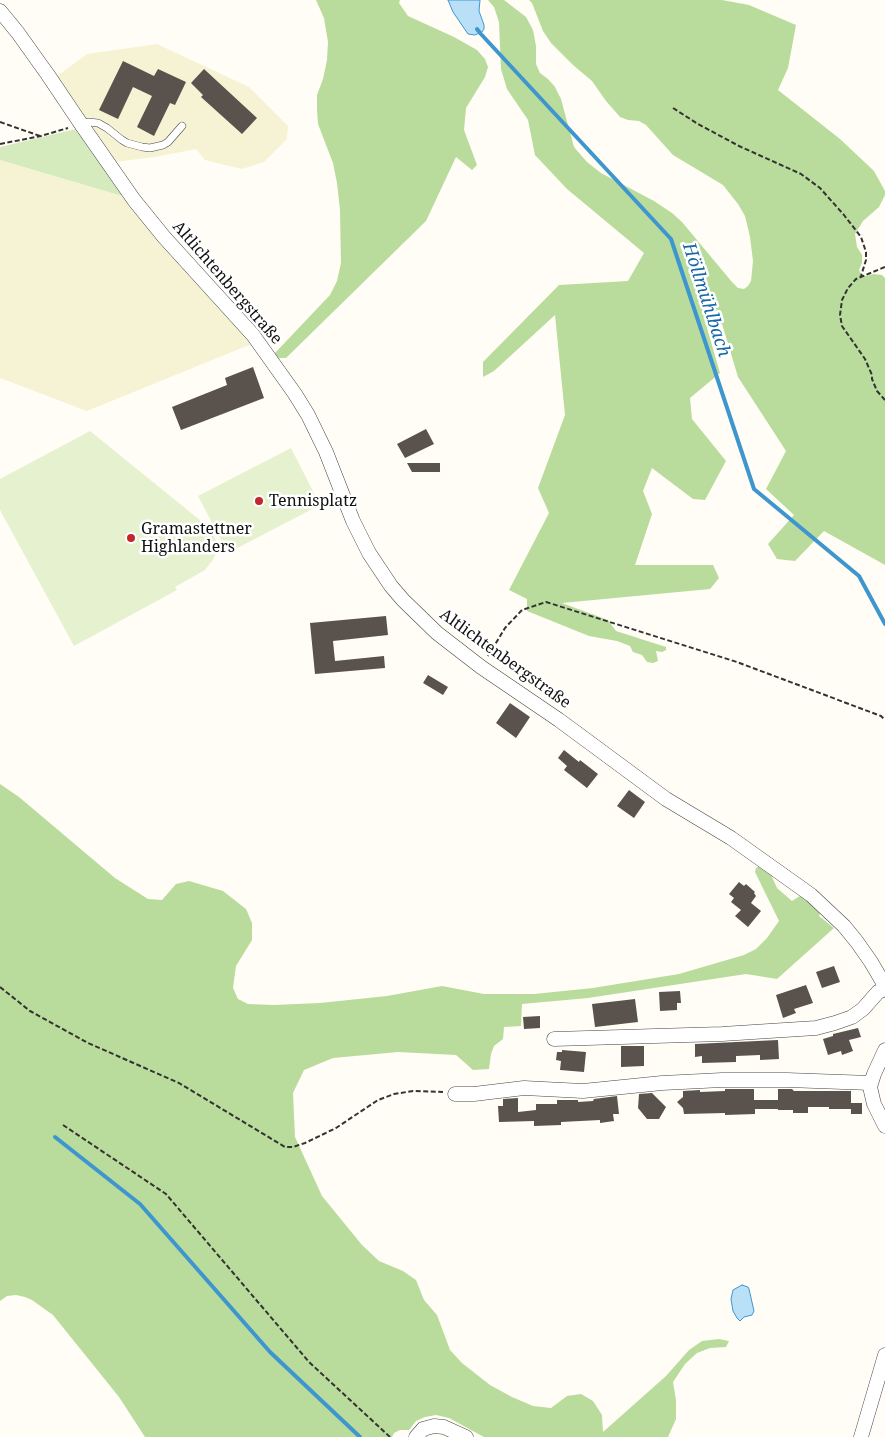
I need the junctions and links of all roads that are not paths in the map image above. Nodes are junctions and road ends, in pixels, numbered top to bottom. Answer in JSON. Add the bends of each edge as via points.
{"nodes":[{"id":1,"x":0,"y":11,"type":"edge"},
{"id":2,"x":80,"y":124,"type":"junction"},
{"id":3,"x":182,"y":126,"type":"dead end"},
{"id":4,"x":885,"y":988,"type":"edge"},
{"id":5,"x":554,"y":1039,"type":"dead end"},
{"id":6,"x":885,"y":1050,"type":"edge"},
{"id":7,"x":870,"y":1083,"type":"junction"},
{"id":8,"x":456,"y":1094,"type":"road end"},
{"id":9,"x":885,"y":1126,"type":"edge"},
{"id":10,"x":885,"y":1355,"type":"edge"},
{"id":11,"x":416,"y":1437,"type":"edge"},
{"id":12,"x":466,"y":1437,"type":"edge"},
{"id":13,"x":861,"y":1437,"type":"edge"}],
"edges":[{"from":1,"to":2,"type":"street","name":"Altlichtenbergstraße"},
{"from":2,"to":3,"type":"lane","via":[[98,124],[128,143],[150,148],[168,142]]},
{"from":2,"to":4,"type":"street","name":"Altlichtenbergstraße","via":[[147,217],[253,335],[295,394],[326,452],[360,536],[403,600],[437,633],[481,667],[666,799],[731,838],[811,895],[857,942]]},
{"from":4,"to":5,"type":"street","via":[[852,1017],[816,1028]]},
{"from":6,"to":7,"type":"street"},
{"from":7,"to":8,"type":"street","via":[[713,1081],[583,1091],[524,1088]]},
{"from":7,"to":9,"type":"street","via":[[874,1104]]},
{"from":10,"to":13,"type":"street"},
{"from":11,"to":12,"type":"street","via":[[426,1428],[437,1426]]}]}
